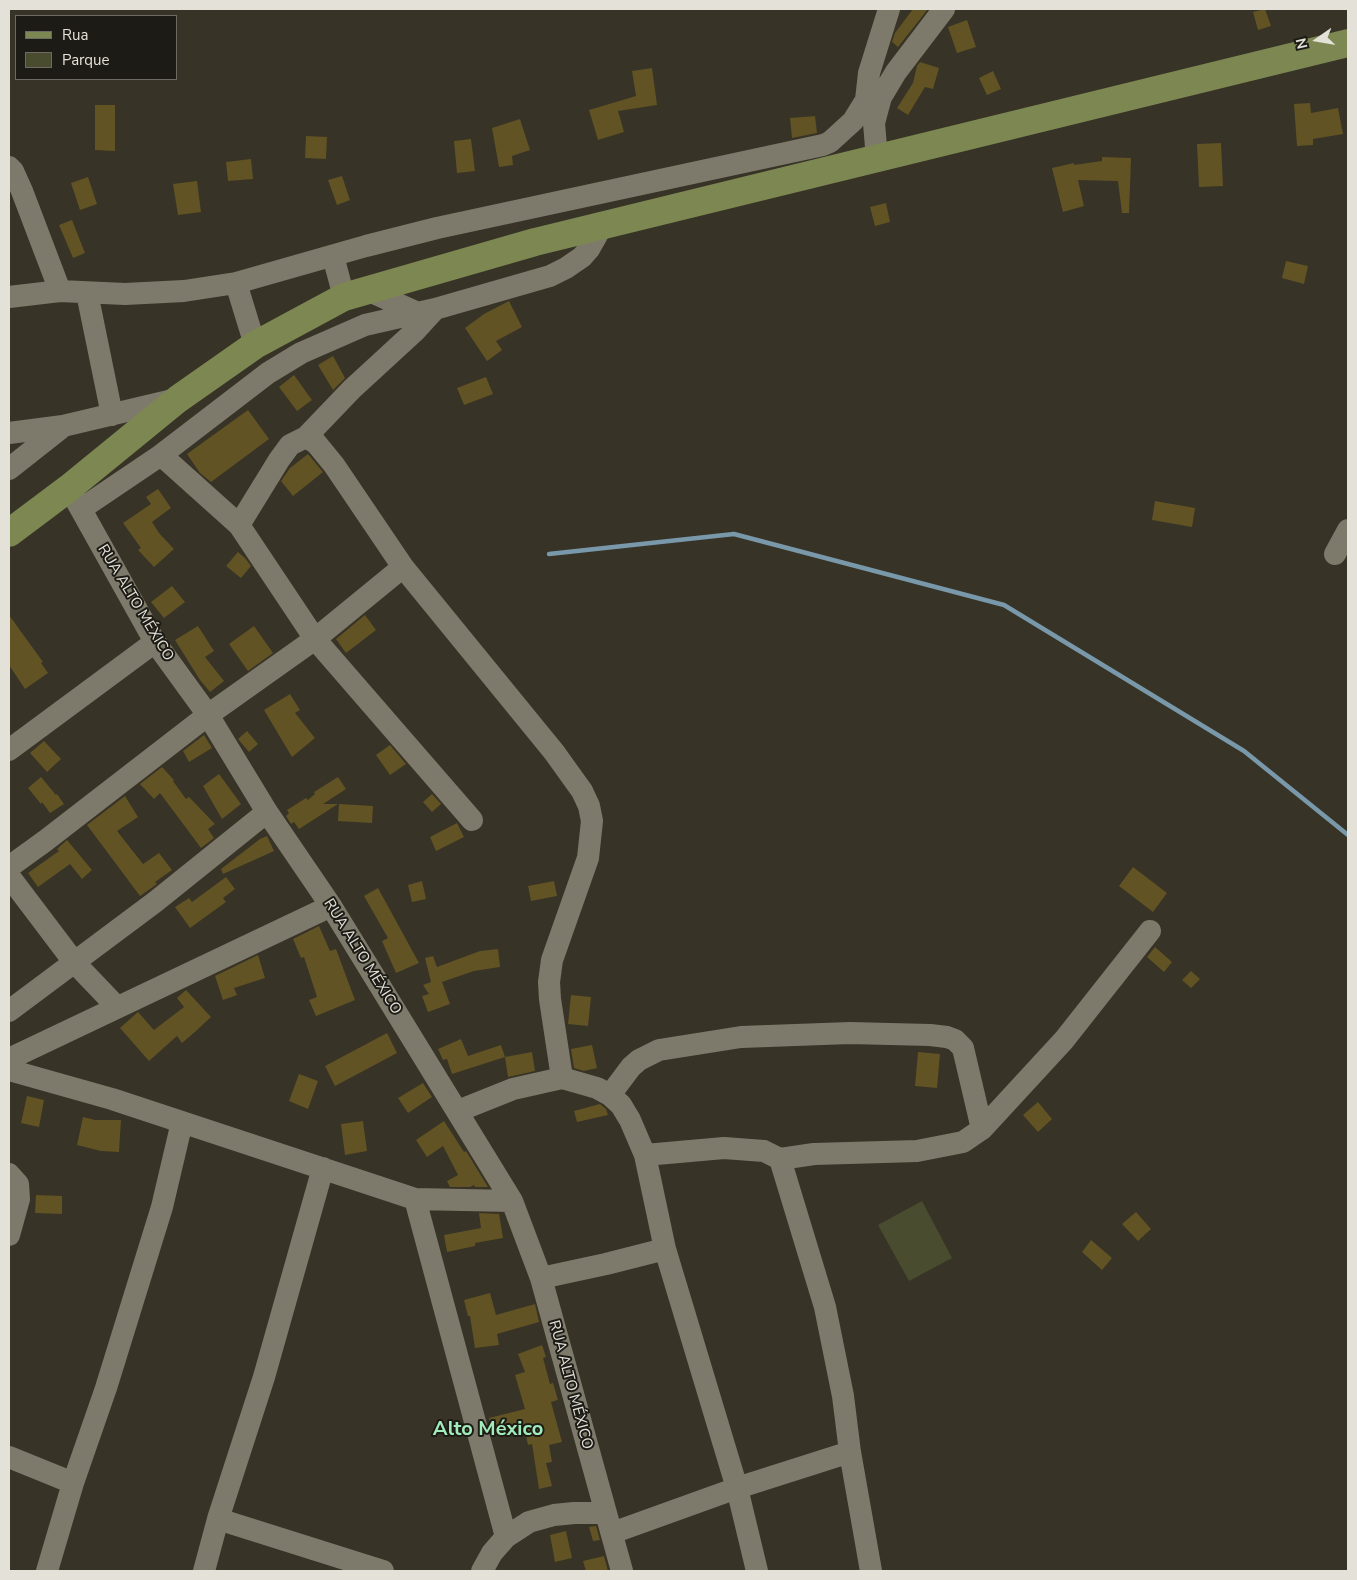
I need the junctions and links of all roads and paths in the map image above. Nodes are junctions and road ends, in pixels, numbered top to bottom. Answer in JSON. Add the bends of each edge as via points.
{"nodes":[{"id":1,"x":889,"y":9,"type":"edge"},
{"id":2,"x":944,"y":9,"type":"edge"},
{"id":3,"x":1348,"y":44,"type":"edge"},
{"id":4,"x":866,"y":100,"type":"junction"},
{"id":5,"x":874,"y":123,"type":"junction"},
{"id":6,"x":877,"y":158,"type":"junction"},
{"id":7,"x":9,"y":167,"type":"edge"},
{"id":8,"x":660,"y":181,"type":"junction"},
{"id":9,"x":552,"y":204,"type":"junction"},
{"id":10,"x":664,"y":211,"type":"junction"},
{"id":11,"x":602,"y":226,"type":"junction"},
{"id":12,"x":560,"y":236,"type":"junction"},
{"id":13,"x":333,"y":256,"type":"junction"},
{"id":14,"x":236,"y":283,"type":"junction"},
{"id":15,"x":60,"y":291,"type":"junction"},
{"id":16,"x":87,"y":293,"type":"junction"},
{"id":17,"x":356,"y":294,"type":"junction"},
{"id":18,"x":9,"y":297,"type":"edge"},
{"id":19,"x":426,"y":311,"type":"junction"},
{"id":20,"x":255,"y":345,"type":"junction"},
{"id":21,"x":178,"y":399,"type":"junction"},
{"id":22,"x":112,"y":415,"type":"junction"},
{"id":23,"x":63,"y":426,"type":"junction"},
{"id":24,"x":9,"y":433,"type":"edge"},
{"id":25,"x":306,"y":437,"type":"junction"},
{"id":26,"x":161,"y":455,"type":"junction"},
{"id":27,"x":9,"y":469,"type":"edge"},
{"id":28,"x":75,"y":498,"type":"junction"},
{"id":29,"x":239,"y":525,"type":"junction"},
{"id":30,"x":1348,"y":530,"type":"edge"},
{"id":31,"x":9,"y":533,"type":"edge"},
{"id":32,"x":1335,"y":554,"type":"dead end"},
{"id":33,"x":403,"y":567,"type":"junction"},
{"id":34,"x":315,"y":639,"type":"junction"},
{"id":35,"x":155,"y":642,"type":"junction"},
{"id":36,"x":208,"y":715,"type":"junction"},
{"id":37,"x":9,"y":750,"type":"edge"},
{"id":38,"x":267,"y":812,"type":"junction"},
{"id":39,"x":472,"y":820,"type":"dead end"},
{"id":40,"x":9,"y":867,"type":"edge"},
{"id":41,"x":9,"y":876,"type":"edge"},
{"id":42,"x":330,"y":906,"type":"junction"},
{"id":43,"x":1150,"y":931,"type":"dead end"},
{"id":44,"x":74,"y":962,"type":"junction"},
{"id":45,"x":116,"y":1006,"type":"junction"},
{"id":46,"x":9,"y":1011,"type":"edge"},
{"id":47,"x":9,"y":1059,"type":"edge"},
{"id":48,"x":9,"y":1070,"type":"edge"},
{"id":49,"x":562,"y":1078,"type":"junction"},
{"id":50,"x":610,"y":1095,"type":"junction"},
{"id":51,"x":458,"y":1111,"type":"junction"},
{"id":52,"x":182,"y":1122,"type":"junction"},
{"id":53,"x":982,"y":1129,"type":"junction"},
{"id":54,"x":645,"y":1154,"type":"junction"},
{"id":55,"x":780,"y":1158,"type":"junction"},
{"id":56,"x":323,"y":1168,"type":"junction"},
{"id":57,"x":9,"y":1174,"type":"edge"},
{"id":58,"x":416,"y":1199,"type":"junction"},
{"id":59,"x":512,"y":1201,"type":"junction"},
{"id":60,"x":9,"y":1236,"type":"edge"},
{"id":61,"x":665,"y":1249,"type":"junction"},
{"id":62,"x":541,"y":1278,"type":"junction"},
{"id":63,"x":850,"y":1452,"type":"junction"},
{"id":64,"x":9,"y":1458,"type":"edge"},
{"id":65,"x":73,"y":1483,"type":"junction"},
{"id":66,"x":737,"y":1488,"type":"junction"},
{"id":67,"x":218,"y":1519,"type":"junction"},
{"id":68,"x":609,"y":1523,"type":"junction"},
{"id":69,"x":506,"y":1537,"type":"junction"},
{"id":70,"x":340,"y":1565,"type":"edge"},
{"id":71,"x":47,"y":1571,"type":"edge"},
{"id":72,"x":204,"y":1571,"type":"edge"},
{"id":73,"x":383,"y":1571,"type":"edge"},
{"id":74,"x":482,"y":1571,"type":"edge"},
{"id":75,"x":622,"y":1571,"type":"edge"},
{"id":76,"x":757,"y":1571,"type":"edge"},
{"id":77,"x":871,"y":1571,"type":"edge"}],
"edges":[{"from":1,"to":4,"type":"street","via":[[869,73]]},
{"from":2,"to":5,"type":"street","via":[[892,78],[881,97]]},
{"from":3,"to":6,"type":"main road"},
{"from":4,"to":5,"type":"street"},
{"from":4,"to":8,"type":"street","via":[[853,121],[830,142]]},
{"from":5,"to":6,"type":"street"},
{"from":6,"to":10,"type":"main road"},
{"from":7,"to":15,"type":"street","via":[[22,190]]},
{"from":8,"to":9,"type":"street"},
{"from":8,"to":10,"type":"street"},
{"from":9,"to":12,"type":"street"},
{"from":9,"to":13,"type":"street","via":[[437,228]]},
{"from":10,"to":11,"type":"main road"},
{"from":11,"to":12,"type":"main road"},
{"from":11,"to":19,"type":"street","via":[[582,257],[550,276]]},
{"from":12,"to":17,"type":"main road"},
{"from":13,"to":14,"type":"street"},
{"from":13,"to":17,"type":"street"},
{"from":14,"to":16,"type":"street","via":[[184,291]]},
{"from":14,"to":20,"type":"street"},
{"from":15,"to":16,"type":"street"},
{"from":15,"to":18,"type":"street"},
{"from":16,"to":22,"type":"street"},
{"from":17,"to":19,"type":"street"},
{"from":17,"to":20,"type":"main road","via":[[334,301]]},
{"from":19,"to":25,"type":"street","via":[[414,332]]},
{"from":19,"to":26,"type":"street","via":[[365,325],[301,353],[268,373]]},
{"from":20,"to":21,"type":"main road"},
{"from":21,"to":22,"type":"street"},
{"from":21,"to":28,"type":"main road"},
{"from":22,"to":23,"type":"street"},
{"from":23,"to":24,"type":"street"},
{"from":23,"to":27,"type":"street"},
{"from":25,"to":29,"type":"street","via":[[290,445]]},
{"from":25,"to":33,"type":"street","via":[[324,452]]},
{"from":26,"to":28,"type":"street"},
{"from":26,"to":29,"type":"street"},
{"from":28,"to":31,"type":"main road"},
{"from":28,"to":35,"type":"street","name":"RUA ALTO MÉXICO"},
{"from":29,"to":34,"type":"street"},
{"from":30,"to":32,"type":"street"},
{"from":33,"to":34,"type":"street"},
{"from":33,"to":49,"type":"street","via":[[554,752],[589,806],[592,821],[588,858],[552,960],[550,999]]},
{"from":34,"to":36,"type":"street"},
{"from":34,"to":39,"type":"street"},
{"from":35,"to":36,"type":"street","name":"RUA ALTO MÉXICO"},
{"from":35,"to":37,"type":"street"},
{"from":36,"to":38,"type":"street","name":"RUA ALTO MÉXICO"},
{"from":36,"to":40,"type":"street"},
{"from":38,"to":42,"type":"street","name":"RUA ALTO MÉXICO"},
{"from":38,"to":44,"type":"street"},
{"from":41,"to":44,"type":"street"},
{"from":42,"to":45,"type":"street"},
{"from":42,"to":51,"type":"street","name":"RUA ALTO MÉXICO"},
{"from":43,"to":53,"type":"street","via":[[1064,1040]]},
{"from":44,"to":45,"type":"street"},
{"from":44,"to":46,"type":"street"},
{"from":45,"to":47,"type":"street"},
{"from":48,"to":52,"type":"street"},
{"from":49,"to":50,"type":"street"},
{"from":49,"to":51,"type":"street","via":[[512,1089]]},
{"from":50,"to":53,"type":"street","via":[[631,1067],[659,1050],[741,1037],[850,1032],[930,1035],[956,1040],[963,1048]]},
{"from":50,"to":54,"type":"street","via":[[630,1120]]},
{"from":51,"to":59,"type":"street","name":"RUA ALTO MÉXICO"},
{"from":52,"to":56,"type":"street"},
{"from":52,"to":65,"type":"street","via":[[162,1207]]},
{"from":53,"to":55,"type":"street","via":[[963,1142],[917,1151]]},
{"from":54,"to":55,"type":"street","via":[[724,1148],[764,1152]]},
{"from":54,"to":61,"type":"street"},
{"from":55,"to":63,"type":"street","via":[[825,1307],[844,1396]]},
{"from":56,"to":58,"type":"street"},
{"from":56,"to":67,"type":"street","via":[[264,1377]]},
{"from":57,"to":60,"type":"street","via":[[18,1184],[20,1199]]},
{"from":58,"to":59,"type":"street"},
{"from":58,"to":69,"type":"street"},
{"from":59,"to":62,"type":"street","name":"RUA ALTO MÉXICO"},
{"from":61,"to":62,"type":"street"},
{"from":61,"to":66,"type":"street"},
{"from":62,"to":68,"type":"street","name":"RUA ALTO MÉXICO"},
{"from":63,"to":66,"type":"street"},
{"from":63,"to":77,"type":"street"},
{"from":64,"to":65,"type":"street"},
{"from":65,"to":71,"type":"street"},
{"from":66,"to":68,"type":"street"},
{"from":66,"to":76,"type":"street"},
{"from":67,"to":70,"type":"street"},
{"from":67,"to":72,"type":"street"},
{"from":68,"to":69,"type":"street","via":[[574,1513],[554,1515],[529,1522]]},
{"from":68,"to":75,"type":"street","name":"RUA ALTO MÉXICO"},
{"from":69,"to":74,"type":"street"},
{"from":70,"to":73,"type":"street"}]}
